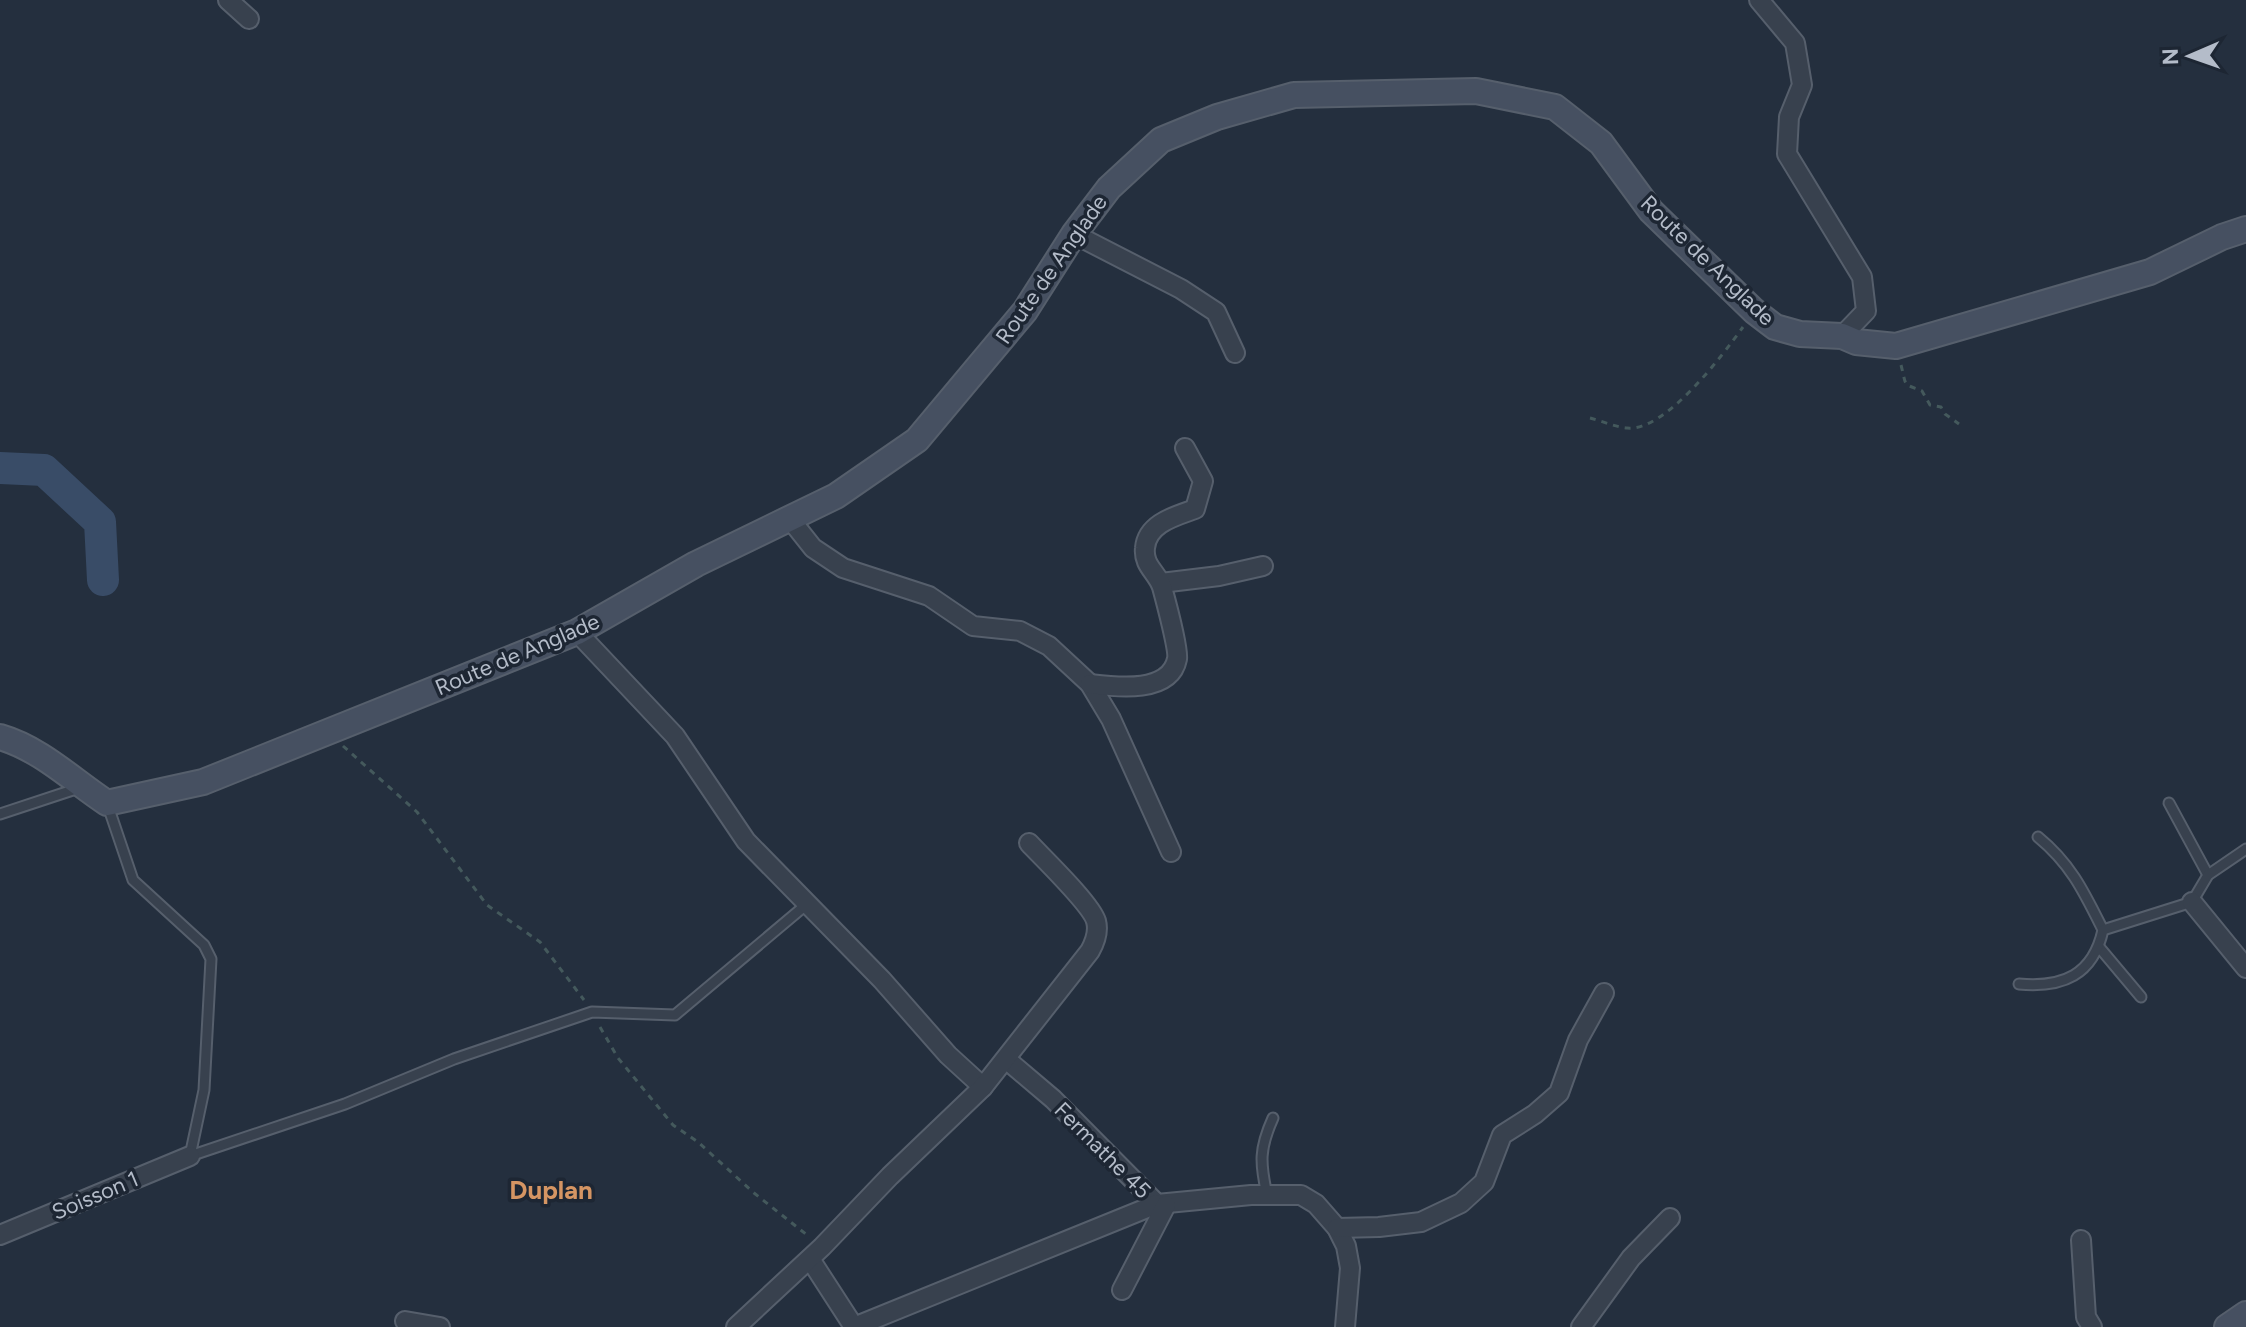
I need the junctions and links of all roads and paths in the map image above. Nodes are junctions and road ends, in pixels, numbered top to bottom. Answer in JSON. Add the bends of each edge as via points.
{"nodes":[{"id":1,"x":228,"y":0,"type":"edge"},
{"id":2,"x":1759,"y":0,"type":"edge"},
{"id":3,"x":249,"y":19,"type":"dead end"},
{"id":4,"x":2246,"y":229,"type":"edge"},
{"id":5,"x":1074,"y":234,"type":"junction"},
{"id":6,"x":1754,"y":311,"type":"junction"},
{"id":7,"x":1842,"y":336,"type":"junction"},
{"id":8,"x":1896,"y":346,"type":"junction"},
{"id":9,"x":1235,"y":353,"type":"dead end"},
{"id":10,"x":1590,"y":418,"type":"dead end"},
{"id":11,"x":1959,"y":424,"type":"dead end"},
{"id":12,"x":1185,"y":448,"type":"dead end"},
{"id":13,"x":790,"y":519,"type":"junction"},
{"id":14,"x":1263,"y":566,"type":"dead end"},
{"id":15,"x":1161,"y":583,"type":"junction"},
{"id":16,"x":577,"y":632,"type":"junction"},
{"id":17,"x":1090,"y":684,"type":"junction"},
{"id":18,"x":329,"y":733,"type":"junction"},
{"id":19,"x":0,"y":737,"type":"edge"},
{"id":20,"x":83,"y":787,"type":"junction"},
{"id":21,"x":107,"y":803,"type":"junction"},
{"id":22,"x":2169,"y":803,"type":"dead end"},
{"id":23,"x":0,"y":814,"type":"edge"},
{"id":24,"x":2038,"y":837,"type":"dead end"},
{"id":25,"x":1029,"y":843,"type":"dead end"},
{"id":26,"x":2246,"y":849,"type":"edge"},
{"id":27,"x":1171,"y":852,"type":"dead end"},
{"id":28,"x":2208,"y":875,"type":"junction"},
{"id":29,"x":2192,"y":902,"type":"junction"},
{"id":30,"x":807,"y":904,"type":"junction"},
{"id":31,"x":2103,"y":930,"type":"junction"},
{"id":32,"x":2099,"y":947,"type":"junction"},
{"id":33,"x":2246,"y":968,"type":"edge"},
{"id":34,"x":2019,"y":984,"type":"dead end"},
{"id":35,"x":1604,"y":993,"type":"dead end"},
{"id":36,"x":2141,"y":997,"type":"dead end"},
{"id":37,"x":592,"y":1012,"type":"junction"},
{"id":38,"x":1007,"y":1060,"type":"junction"},
{"id":39,"x":983,"y":1087,"type":"junction"},
{"id":40,"x":1273,"y":1118,"type":"dead end"},
{"id":41,"x":190,"y":1156,"type":"junction"},
{"id":42,"x":1267,"y":1195,"type":"junction"},
{"id":43,"x":1161,"y":1204,"type":"junction"},
{"id":44,"x":1670,"y":1218,"type":"dead end"},
{"id":45,"x":1337,"y":1228,"type":"junction"},
{"id":46,"x":0,"y":1235,"type":"edge"},
{"id":47,"x":2081,"y":1240,"type":"dead end"},
{"id":48,"x":816,"y":1253,"type":"junction"},
{"id":49,"x":1122,"y":1290,"type":"dead end"},
{"id":50,"x":2246,"y":1314,"type":"edge"},
{"id":51,"x":405,"y":1321,"type":"dead end"},
{"id":52,"x":440,"y":1327,"type":"edge"},
{"id":53,"x":736,"y":1327,"type":"edge"},
{"id":54,"x":854,"y":1327,"type":"edge"},
{"id":55,"x":1345,"y":1327,"type":"edge"},
{"id":56,"x":1581,"y":1327,"type":"edge"},
{"id":57,"x":2092,"y":1327,"type":"edge"},
{"id":58,"x":2227,"y":1327,"type":"edge"}],
"edges":[{"from":1,"to":3,"type":"street"},
{"from":2,"to":7,"type":"street","via":[[1795,43],[1802,85],[1789,117],[1787,154],[1862,277],[1866,311]]},
{"from":4,"to":8,"type":"street","name":"Route de Anglade","via":[[2150,272]]},
{"from":5,"to":6,"type":"street","name":"Route de Anglade","via":[[1109,188],[1161,140],[1217,117],[1294,95],[1476,91],[1555,107],[1601,143],[1651,211]]},
{"from":5,"to":9,"type":"street","via":[[1216,312]]},
{"from":5,"to":13,"type":"street","name":"Route de Anglade","via":[[1025,311],[917,440],[836,496]]},
{"from":6,"to":7,"type":"street","name":"Route de Anglade","via":[[1788,331]]},
{"from":6,"to":10,"type":"path","via":[[1690,393],[1655,420],[1629,429]]},
{"from":7,"to":8,"type":"street","name":"Route de Anglade"},
{"from":8,"to":11,"type":"path","via":[[1909,389],[1922,391],[1930,405],[1941,407]]},
{"from":12,"to":15,"type":"street","via":[[1203,481],[1195,509],[1159,523],[1145,545],[1146,564]]},
{"from":13,"to":16,"type":"street","name":"Route de Anglade","via":[[696,564]]},
{"from":13,"to":17,"type":"street","via":[[813,548],[843,568],[929,596],[973,626],[1020,631],[1049,646]]},
{"from":14,"to":15,"type":"street"},
{"from":15,"to":17,"type":"street","via":[[1178,657],[1171,673],[1153,684]]},
{"from":16,"to":18,"type":"street","name":"Route de Anglade"},
{"from":16,"to":30,"type":"street","via":[[675,736],[746,841]]},
{"from":17,"to":27,"type":"street"},
{"from":18,"to":21,"type":"street","name":"Route de Anglade","via":[[203,782]]},
{"from":18,"to":37,"type":"path","via":[[417,812],[487,905],[540,942]]},
{"from":19,"to":20,"type":"street","via":[[65,771]]},
{"from":20,"to":21,"type":"street"},
{"from":20,"to":23,"type":"lane"},
{"from":21,"to":41,"type":"lane","via":[[133,880],[204,945],[211,959],[204,1090]]},
{"from":22,"to":28,"type":"lane"},
{"from":24,"to":31,"type":"lane","via":[[2079,881]]},
{"from":25,"to":38,"type":"street","via":[[1092,912],[1096,932],[1090,951]]},
{"from":26,"to":28,"type":"lane"},
{"from":28,"to":29,"type":"lane"},
{"from":29,"to":31,"type":"lane"},
{"from":29,"to":33,"type":"street"},
{"from":30,"to":37,"type":"lane","via":[[675,1015]]},
{"from":30,"to":39,"type":"street"},
{"from":31,"to":32,"type":"lane"},
{"from":32,"to":34,"type":"lane","via":[[2080,972],[2062,982]]},
{"from":32,"to":36,"type":"lane"},
{"from":35,"to":45,"type":"street","via":[[1578,1040],[1559,1093],[1502,1135],[1484,1182],[1461,1203],[1421,1222]]},
{"from":37,"to":41,"type":"lane"},
{"from":37,"to":48,"type":"path","via":[[618,1058],[673,1125],[698,1142]]},
{"from":38,"to":39,"type":"street"},
{"from":38,"to":43,"type":"street","name":"Fermathe 45"},
{"from":39,"to":48,"type":"street"},
{"from":40,"to":42,"type":"lane","via":[[1260,1160]]},
{"from":41,"to":46,"type":"street","name":"Soisson 1"},
{"from":42,"to":43,"type":"street","name":"Fermathe 45"},
{"from":42,"to":45,"type":"street","name":"Fermathe 45","via":[[1301,1195]]},
{"from":43,"to":49,"type":"street"},
{"from":43,"to":54,"type":"street"},
{"from":44,"to":56,"type":"street","via":[[1631,1258]]},
{"from":45,"to":55,"type":"street","name":"Fermathe 45","via":[[1350,1268]]},
{"from":47,"to":57,"type":"street","via":[[2086,1317]]},
{"from":48,"to":53,"type":"street"},
{"from":48,"to":54,"type":"street"},
{"from":50,"to":58,"type":"street"},
{"from":51,"to":52,"type":"street"}]}
